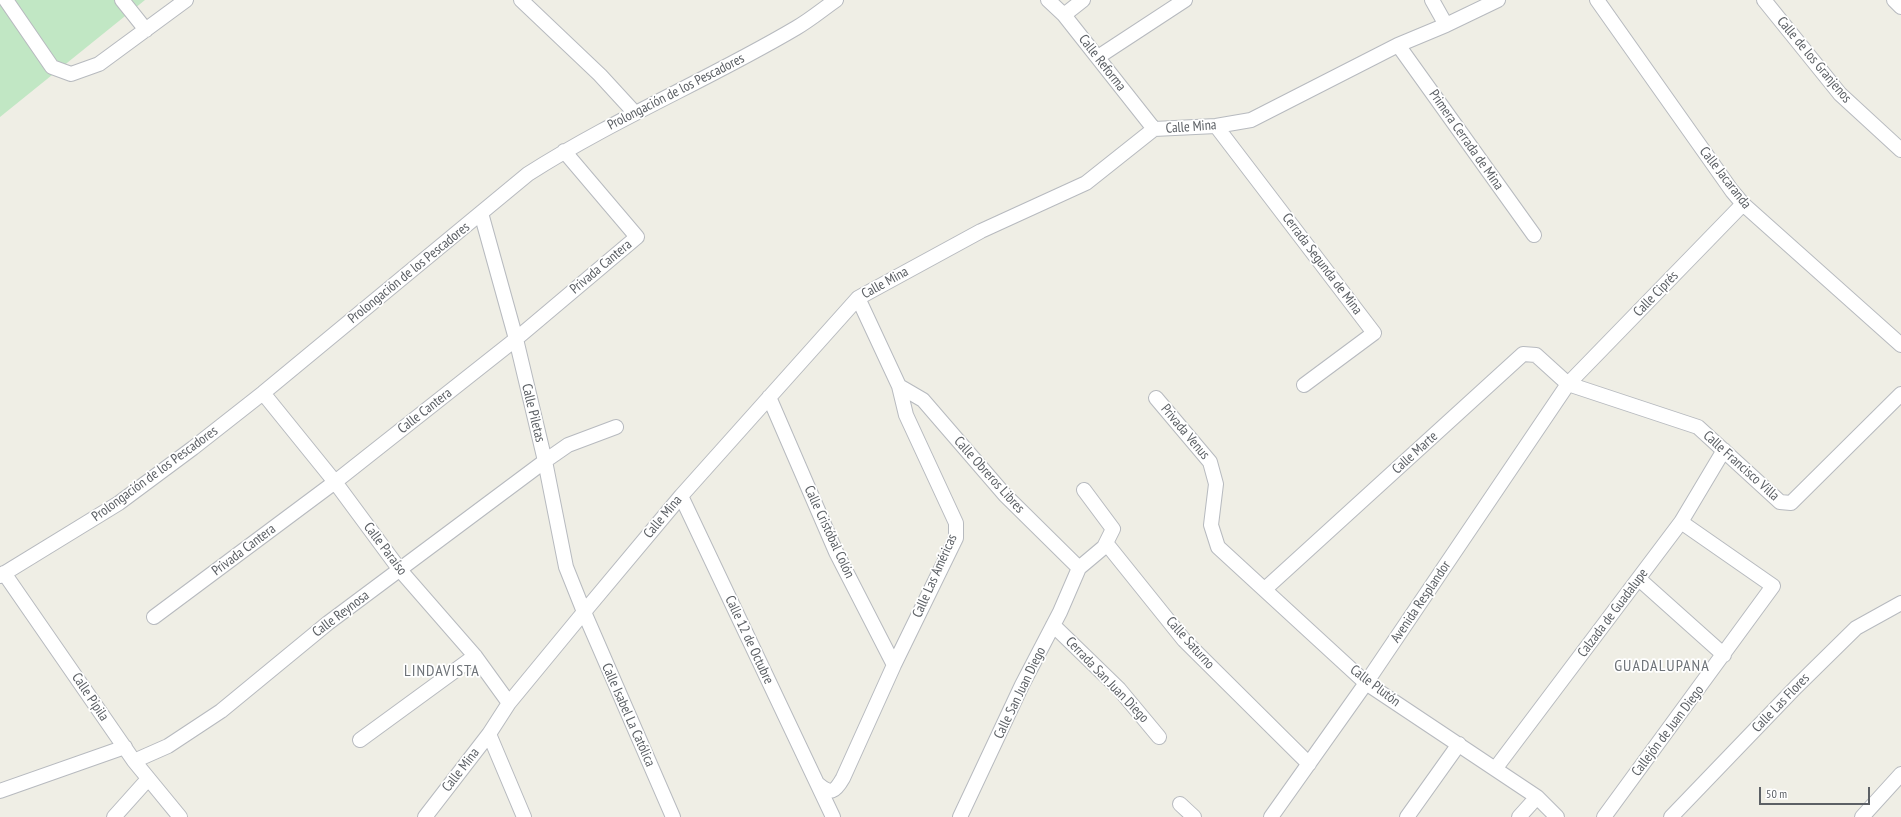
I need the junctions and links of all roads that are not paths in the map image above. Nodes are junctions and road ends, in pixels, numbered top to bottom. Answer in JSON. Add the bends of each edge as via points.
{"nodes":[{"id":1,"x":6,"y":0,"type":"edge"},
{"id":2,"x":122,"y":0,"type":"edge"},
{"id":3,"x":186,"y":0,"type":"edge"},
{"id":4,"x":522,"y":0,"type":"edge"},
{"id":5,"x":836,"y":0,"type":"edge"},
{"id":6,"x":1048,"y":0,"type":"edge"},
{"id":7,"x":1083,"y":0,"type":"edge"},
{"id":8,"x":1185,"y":0,"type":"edge"},
{"id":9,"x":1432,"y":0,"type":"edge"},
{"id":10,"x":1498,"y":0,"type":"edge"},
{"id":11,"x":1597,"y":0,"type":"edge"},
{"id":12,"x":1764,"y":0,"type":"edge"},
{"id":13,"x":1894,"y":0,"type":"edge"},
{"id":14,"x":1901,"y":7,"type":"edge"},
{"id":15,"x":1064,"y":14,"type":"junction"},
{"id":16,"x":1446,"y":25,"type":"junction"},
{"id":17,"x":146,"y":30,"type":"junction"},
{"id":18,"x":1398,"y":45,"type":"junction"},
{"id":19,"x":1098,"y":57,"type":"junction"},
{"id":20,"x":634,"y":112,"type":"junction"},
{"id":21,"x":1216,"y":126,"type":"junction"},
{"id":22,"x":1154,"y":129,"type":"junction"},
{"id":23,"x":1901,"y":150,"type":"edge"},
{"id":24,"x":564,"y":151,"type":"junction"},
{"id":25,"x":1743,"y":204,"type":"junction"},
{"id":26,"x":481,"y":213,"type":"junction"},
{"id":27,"x":1534,"y":235,"type":"dead end"},
{"id":28,"x":858,"y":298,"type":"junction"},
{"id":29,"x":516,"y":339,"type":"junction"},
{"id":30,"x":1901,"y":345,"type":"edge"},
{"id":31,"x":1568,"y":384,"type":"junction"},
{"id":32,"x":1304,"y":385,"type":"dead end"},
{"id":33,"x":899,"y":386,"type":"junction"},
{"id":34,"x":263,"y":393,"type":"junction"},
{"id":35,"x":1901,"y":394,"type":"edge"},
{"id":36,"x":768,"y":397,"type":"junction"},
{"id":37,"x":1156,"y":398,"type":"dead end"},
{"id":38,"x":616,"y":427,"type":"dead end"},
{"id":39,"x":1724,"y":450,"type":"junction"},
{"id":40,"x":545,"y":461,"type":"junction"},
{"id":41,"x":335,"y":482,"type":"junction"},
{"id":42,"x":1084,"y":490,"type":"dead end"},
{"id":43,"x":681,"y":496,"type":"junction"},
{"id":44,"x":1680,"y":522,"type":"junction"},
{"id":45,"x":1106,"y":543,"type":"junction"},
{"id":46,"x":1078,"y":568,"type":"junction"},
{"id":47,"x":400,"y":570,"type":"junction"},
{"id":48,"x":2,"y":574,"type":"edge"},
{"id":49,"x":1638,"y":579,"type":"junction"},
{"id":50,"x":1265,"y":589,"type":"junction"},
{"id":51,"x":1901,"y":603,"type":"edge"},
{"id":52,"x":584,"y":612,"type":"junction"},
{"id":53,"x":154,"y":617,"type":"dead end"},
{"id":54,"x":1053,"y":625,"type":"junction"},
{"id":55,"x":1724,"y":655,"type":"junction"},
{"id":56,"x":475,"y":656,"type":"junction"},
{"id":57,"x":894,"y":666,"type":"junction"},
{"id":58,"x":1366,"y":683,"type":"junction"},
{"id":59,"x":510,"y":703,"type":"junction"},
{"id":60,"x":489,"y":734,"type":"junction"},
{"id":61,"x":1159,"y":737,"type":"dead end"},
{"id":62,"x":360,"y":740,"type":"dead end"},
{"id":63,"x":1459,"y":744,"type":"junction"},
{"id":64,"x":125,"y":747,"type":"junction"},
{"id":65,"x":134,"y":761,"type":"junction"},
{"id":66,"x":1309,"y":764,"type":"junction"},
{"id":67,"x":1494,"y":770,"type":"junction"},
{"id":68,"x":1901,"y":774,"type":"edge"},
{"id":69,"x":148,"y":779,"type":"junction"},
{"id":70,"x":818,"y":784,"type":"junction"},
{"id":71,"x":0,"y":791,"type":"edge"},
{"id":72,"x":1538,"y":797,"type":"junction"},
{"id":73,"x":1180,"y":804,"type":"dead end"},
{"id":74,"x":114,"y":817,"type":"edge"},
{"id":75,"x":180,"y":817,"type":"edge"},
{"id":76,"x":425,"y":817,"type":"edge"},
{"id":77,"x":524,"y":817,"type":"edge"},
{"id":78,"x":673,"y":817,"type":"edge"},
{"id":79,"x":833,"y":817,"type":"edge"},
{"id":80,"x":960,"y":817,"type":"edge"},
{"id":81,"x":1194,"y":817,"type":"edge"},
{"id":82,"x":1271,"y":817,"type":"edge"},
{"id":83,"x":1407,"y":817,"type":"edge"},
{"id":84,"x":1519,"y":817,"type":"edge"},
{"id":85,"x":1557,"y":817,"type":"edge"},
{"id":86,"x":1604,"y":817,"type":"edge"},
{"id":87,"x":1671,"y":817,"type":"edge"},
{"id":88,"x":1862,"y":817,"type":"edge"}],
"edges":[{"from":1,"to":17,"type":"street","via":[[52,67],[71,74],[99,64]]},
{"from":2,"to":17,"type":"street"},
{"from":3,"to":17,"type":"street"},
{"from":4,"to":20,"type":"street","via":[[600,75]]},
{"from":5,"to":20,"type":"street","name":"Prolongación de los Pescadores","via":[[798,27]]},
{"from":6,"to":15,"type":"street","name":"Calle Reforma"},
{"from":7,"to":15,"type":"street"},
{"from":8,"to":19,"type":"street"},
{"from":9,"to":16,"type":"street"},
{"from":10,"to":16,"type":"street","name":"Calle Mina"},
{"from":11,"to":25,"type":"street","name":"Calle Jacaranda"},
{"from":12,"to":23,"type":"street","name":"Calle de los Granjenos","via":[[1840,94]]},
{"from":13,"to":14,"type":"street"},
{"from":15,"to":19,"type":"street","name":"Calle Reforma"},
{"from":16,"to":18,"type":"street","name":"Calle Mina"},
{"from":18,"to":21,"type":"street","name":"Calle Mina","via":[[1250,120]]},
{"from":18,"to":27,"type":"street","name":"Primera Cerrada de Mina"},
{"from":19,"to":22,"type":"street","name":"Calle Reforma"},
{"from":20,"to":24,"type":"street","name":"Prolongación de los Pescadores"},
{"from":21,"to":22,"type":"street","name":"Calle Mina"},
{"from":21,"to":32,"type":"street","name":"Cerrada Segunda de Mina","via":[[1374,333]]},
{"from":22,"to":28,"type":"street","name":"Calle Mina","via":[[1086,183],[981,231]]},
{"from":24,"to":26,"type":"street","name":"Prolongación de los Pescadores","via":[[528,174]]},
{"from":24,"to":29,"type":"street","name":"Privada Cantera","via":[[637,237]]},
{"from":25,"to":30,"type":"street","name":"Calle Jacaranda"},
{"from":25,"to":31,"type":"street","name":"Calle Ciprés"},
{"from":26,"to":29,"type":"street","name":"Calle Piletas"},
{"from":26,"to":34,"type":"street","name":"Prolongación de los Pescadores"},
{"from":28,"to":33,"type":"street","name":"Calle Las Américas"},
{"from":28,"to":36,"type":"street","name":"Calle Mina"},
{"from":29,"to":40,"type":"street","name":"Calle Piletas"},
{"from":29,"to":41,"type":"street","name":"Calle Cantera"},
{"from":31,"to":39,"type":"street","name":"Calle Francisco Villa","via":[[1698,427]]},
{"from":31,"to":50,"type":"street","name":"Calle Marte","via":[[1536,355],[1523,354]]},
{"from":31,"to":58,"type":"street","name":"Avenida Resplandor"},
{"from":33,"to":46,"type":"street","name":"Calle Obreros Libres","via":[[923,400],[1005,495]]},
{"from":33,"to":57,"type":"street","name":"Calle Las Américas","via":[[906,415],[956,523],[956,538]]},
{"from":34,"to":41,"type":"street","name":"Calle Paraíso"},
{"from":34,"to":48,"type":"street","name":"Prolongación de los Pescadores","via":[[119,503]]},
{"from":35,"to":39,"type":"street","name":"Calle Francisco Villa","via":[[1791,503],[1780,502]]},
{"from":36,"to":43,"type":"street","name":"Calle Mina"},
{"from":36,"to":57,"type":"street","name":"Calle Cristóbal Colón","via":[[836,552]]},
{"from":37,"to":50,"type":"street","name":"Privada Venus","via":[[1210,462],[1216,484],[1211,525],[1218,547]]},
{"from":38,"to":40,"type":"street","name":"Calle Reynosa","via":[[568,445]]},
{"from":39,"to":44,"type":"street","name":"Calzada de Guadalupe"},
{"from":40,"to":47,"type":"street","name":"Calle Reynosa"},
{"from":40,"to":52,"type":"street","name":"Calle Piletas","via":[[566,567]]},
{"from":41,"to":47,"type":"street","name":"Calle Paraíso"},
{"from":41,"to":53,"type":"street","name":"Privada Cantera"},
{"from":42,"to":45,"type":"street","via":[[1113,529]]},
{"from":43,"to":52,"type":"street","name":"Calle Mina"},
{"from":43,"to":70,"type":"street","name":"Calle 12 de Octubre"},
{"from":44,"to":49,"type":"street","name":"Calzada de Guadalupe"},
{"from":44,"to":55,"type":"street","name":"Callejón de Juan Diego","via":[[1773,586]]},
{"from":45,"to":46,"type":"street"},
{"from":45,"to":66,"type":"street","name":"Calle Saturno","via":[[1184,640]]},
{"from":46,"to":54,"type":"street","name":"Calle San Juan Diego"},
{"from":47,"to":56,"type":"street","name":"Calle Paraíso"},
{"from":47,"to":65,"type":"street","name":"Calle Reynosa","via":[[328,623],[221,711],[168,746]]},
{"from":48,"to":64,"type":"street","name":"Calle Pípila"},
{"from":49,"to":55,"type":"street"},
{"from":49,"to":67,"type":"street","name":"Calzada de Guadalupe"},
{"from":50,"to":58,"type":"street","name":"Calle Plutón"},
{"from":51,"to":87,"type":"street","name":"Calle Las Flores","via":[[1856,628]]},
{"from":52,"to":59,"type":"street","name":"Calle Mina"},
{"from":52,"to":78,"type":"street","name":"Calle Isabel La Católica"},
{"from":54,"to":61,"type":"street","name":"Cerrada San Juan Diego","via":[[1119,689]]},
{"from":54,"to":80,"type":"street","name":"Calle San Juan Diego"},
{"from":55,"to":86,"type":"street","name":"Callejón de Juan Diego"},
{"from":56,"to":59,"type":"street","name":"Calle Paraíso"},
{"from":56,"to":62,"type":"street"},
{"from":57,"to":70,"type":"street","name":"Calle Las Américas","via":[[839,785],[835,790],[826,791]]},
{"from":58,"to":63,"type":"street","name":"Calle Plutón"},
{"from":58,"to":66,"type":"street","name":"Avenida Resplandor"},
{"from":59,"to":60,"type":"street","name":"Calle Mina"},
{"from":60,"to":76,"type":"street","name":"Calle Mina"},
{"from":60,"to":77,"type":"street"},
{"from":63,"to":67,"type":"street","name":"Calle Plutón"},
{"from":63,"to":83,"type":"street"},
{"from":64,"to":65,"type":"street","name":"Calle Pípila"},
{"from":64,"to":71,"type":"street"},
{"from":65,"to":69,"type":"street","name":"Calle Pípila"},
{"from":66,"to":82,"type":"street","name":"Avenida Resplandor"},
{"from":67,"to":72,"type":"street","name":"Calle Plutón"},
{"from":68,"to":88,"type":"street"},
{"from":69,"to":74,"type":"street"},
{"from":69,"to":75,"type":"street","name":"Calle Pípila"},
{"from":70,"to":79,"type":"street","name":"Calle 12 de Octubre"},
{"from":72,"to":84,"type":"street"},
{"from":72,"to":85,"type":"street","name":"Calle Plutón"},
{"from":73,"to":81,"type":"street"}]}
